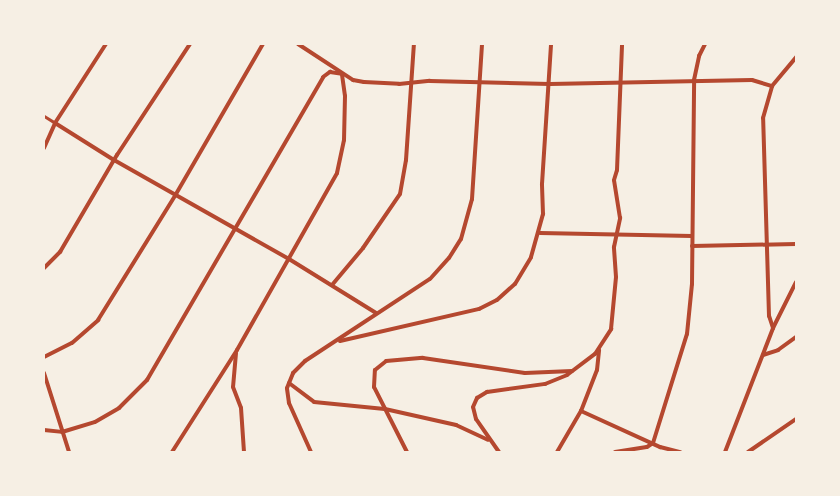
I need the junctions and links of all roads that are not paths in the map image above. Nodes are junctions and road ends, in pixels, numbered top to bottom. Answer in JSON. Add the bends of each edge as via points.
{"nodes":[{"id":1,"x":106,"y":44,"type":"edge"},
{"id":2,"x":190,"y":44,"type":"edge"},
{"id":3,"x":263,"y":44,"type":"edge"},
{"id":4,"x":298,"y":44,"type":"edge"},
{"id":5,"x":414,"y":44,"type":"edge"},
{"id":6,"x":483,"y":44,"type":"edge"},
{"id":7,"x":551,"y":44,"type":"edge"},
{"id":8,"x":622,"y":44,"type":"edge"},
{"id":9,"x":705,"y":44,"type":"edge"},
{"id":10,"x":796,"y":57,"type":"edge"},
{"id":11,"x":342,"y":74,"type":"junction"},
{"id":12,"x":694,"y":80,"type":"junction"},
{"id":13,"x":411,"y":82,"type":"junction"},
{"id":14,"x":480,"y":82,"type":"junction"},
{"id":15,"x":619,"y":82,"type":"junction"},
{"id":16,"x":550,"y":84,"type":"junction"},
{"id":17,"x":772,"y":86,"type":"junction"},
{"id":18,"x":44,"y":116,"type":"edge"},
{"id":19,"x":55,"y":123,"type":"junction"},
{"id":20,"x":44,"y":148,"type":"edge"},
{"id":21,"x":114,"y":160,"type":"junction"},
{"id":22,"x":176,"y":194,"type":"junction"},
{"id":23,"x":236,"y":229,"type":"junction"},
{"id":24,"x":540,"y":233,"type":"junction"},
{"id":25,"x":617,"y":233,"type":"junction"},
{"id":26,"x":692,"y":236,"type":"junction"},
{"id":27,"x":796,"y":244,"type":"edge"},
{"id":28,"x":692,"y":246,"type":"junction"},
{"id":29,"x":769,"y":246,"type":"junction"},
{"id":30,"x":289,"y":259,"type":"junction"},
{"id":31,"x":44,"y":268,"type":"edge"},
{"id":32,"x":796,"y":282,"type":"edge"},
{"id":33,"x":332,"y":285,"type":"junction"},
{"id":34,"x":376,"y":313,"type":"junction"},
{"id":35,"x":773,"y":328,"type":"junction"},
{"id":36,"x":796,"y":337,"type":"edge"},
{"id":37,"x":336,"y":341,"type":"junction"},
{"id":38,"x":237,"y":350,"type":"junction"},
{"id":39,"x":599,"y":350,"type":"junction"},
{"id":40,"x":763,"y":355,"type":"junction"},
{"id":41,"x":44,"y":357,"type":"edge"},
{"id":42,"x":575,"y":371,"type":"junction"},
{"id":43,"x":44,"y":373,"type":"edge"},
{"id":44,"x":288,"y":383,"type":"junction"},
{"id":45,"x":385,"y":409,"type":"junction"},
{"id":46,"x":581,"y":411,"type":"junction"},
{"id":47,"x":796,"y":419,"type":"edge"},
{"id":48,"x":44,"y":430,"type":"edge"},
{"id":49,"x":62,"y":432,"type":"junction"},
{"id":50,"x":490,"y":441,"type":"junction"},
{"id":51,"x":653,"y":443,"type":"junction"},
{"id":52,"x":69,"y":453,"type":"edge"},
{"id":53,"x":172,"y":453,"type":"edge"},
{"id":54,"x":244,"y":453,"type":"edge"},
{"id":55,"x":311,"y":453,"type":"edge"},
{"id":56,"x":407,"y":453,"type":"edge"},
{"id":57,"x":499,"y":453,"type":"edge"},
{"id":58,"x":557,"y":453,"type":"edge"},
{"id":59,"x":615,"y":453,"type":"edge"},
{"id":60,"x":680,"y":453,"type":"edge"},
{"id":61,"x":725,"y":453,"type":"edge"},
{"id":62,"x":748,"y":453,"type":"edge"}],
"edges":[{"from":1,"to":19,"type":"street"},
{"from":2,"to":21,"type":"street"},
{"from":3,"to":22,"type":"street"},
{"from":4,"to":11,"type":"street"},
{"from":5,"to":13,"type":"street"},
{"from":6,"to":14,"type":"street"},
{"from":7,"to":16,"type":"street"},
{"from":8,"to":15,"type":"street"},
{"from":9,"to":12,"type":"street"},
{"from":10,"to":17,"type":"street"},
{"from":11,"to":13,"type":"street","via":[[364,82]]},
{"from":11,"to":23,"type":"street","via":[[330,72],[323,77]]},
{"from":11,"to":30,"type":"street","via":[[344,131],[339,167]]},
{"from":12,"to":15,"type":"street"},
{"from":12,"to":17,"type":"street","via":[[752,80]]},
{"from":12,"to":26,"type":"street"},
{"from":13,"to":14,"type":"street"},
{"from":13,"to":33,"type":"street","via":[[400,194]]},
{"from":14,"to":16,"type":"street"},
{"from":14,"to":34,"type":"street","via":[[472,199],[461,239],[435,274]]},
{"from":15,"to":16,"type":"street"},
{"from":15,"to":25,"type":"street","via":[[614,180],[620,207]]},
{"from":16,"to":24,"type":"street"},
{"from":17,"to":29,"type":"street","via":[[763,124]]},
{"from":18,"to":19,"type":"street"},
{"from":19,"to":20,"type":"street"},
{"from":19,"to":21,"type":"street"},
{"from":21,"to":22,"type":"street"},
{"from":21,"to":31,"type":"street","via":[[60,252]]},
{"from":22,"to":23,"type":"street"},
{"from":22,"to":41,"type":"street","via":[[98,320],[72,343]]},
{"from":23,"to":30,"type":"street"},
{"from":23,"to":49,"type":"street","via":[[147,380],[106,416]]},
{"from":24,"to":25,"type":"street"},
{"from":24,"to":37,"type":"street","via":[[515,284],[486,306]]},
{"from":25,"to":26,"type":"street"},
{"from":25,"to":39,"type":"street","via":[[613,319]]},
{"from":26,"to":28,"type":"street"},
{"from":27,"to":29,"type":"street"},
{"from":28,"to":29,"type":"street"},
{"from":28,"to":51,"type":"street","via":[[687,334]]},
{"from":29,"to":35,"type":"street"},
{"from":30,"to":33,"type":"street"},
{"from":30,"to":38,"type":"street"},
{"from":32,"to":35,"type":"street"},
{"from":33,"to":34,"type":"street"},
{"from":34,"to":37,"type":"street"},
{"from":35,"to":40,"type":"street"},
{"from":36,"to":40,"type":"street"},
{"from":37,"to":44,"type":"street","via":[[301,364]]},
{"from":38,"to":53,"type":"street"},
{"from":38,"to":54,"type":"street","via":[[233,387],[241,408]]},
{"from":39,"to":42,"type":"street"},
{"from":39,"to":46,"type":"street","via":[[598,365]]},
{"from":40,"to":61,"type":"street"},
{"from":42,"to":45,"type":"street","via":[[525,373],[435,359],[394,359],[379,365],[374,374],[374,387]]},
{"from":42,"to":50,"type":"street","via":[[545,384],[480,395],[473,404],[473,412]]},
{"from":43,"to":49,"type":"street"},
{"from":44,"to":45,"type":"street","via":[[314,402]]},
{"from":44,"to":55,"type":"street","via":[[290,408]]},
{"from":45,"to":50,"type":"street","via":[[456,425]]},
{"from":45,"to":56,"type":"street"},
{"from":46,"to":51,"type":"street"},
{"from":46,"to":58,"type":"street"},
{"from":47,"to":62,"type":"street"},
{"from":48,"to":49,"type":"street"},
{"from":49,"to":52,"type":"street"},
{"from":50,"to":57,"type":"street"},
{"from":51,"to":59,"type":"street"},
{"from":51,"to":60,"type":"street"}]}
